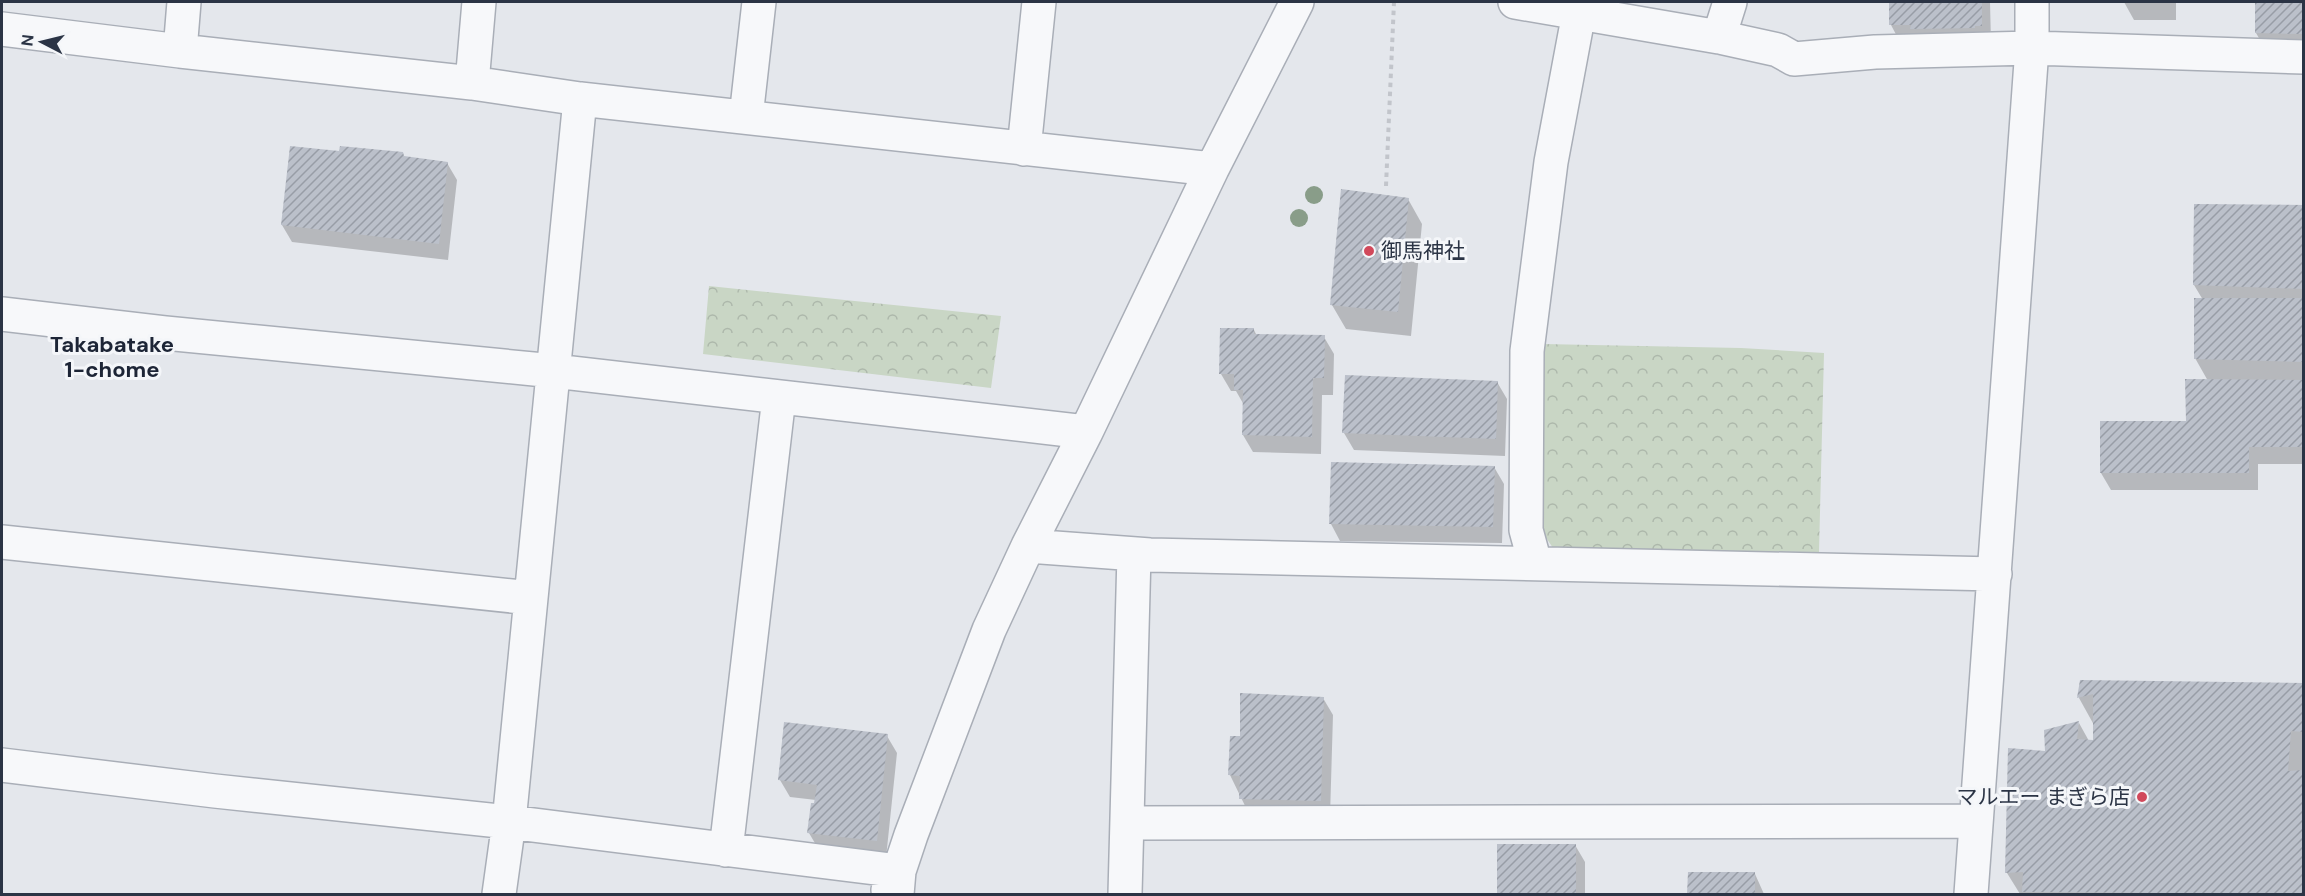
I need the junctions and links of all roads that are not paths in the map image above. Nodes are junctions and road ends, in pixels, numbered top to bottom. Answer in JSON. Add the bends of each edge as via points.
{"nodes":[{"id":1,"x":184,"y":2,"type":"edge"},
{"id":2,"x":479,"y":2,"type":"edge"},
{"id":3,"x":759,"y":2,"type":"edge"},
{"id":4,"x":1039,"y":2,"type":"edge"},
{"id":5,"x":1297,"y":2,"type":"edge"},
{"id":6,"x":1515,"y":2,"type":"edge"},
{"id":7,"x":1730,"y":2,"type":"edge"},
{"id":8,"x":2032,"y":2,"type":"edge"},
{"id":9,"x":1580,"y":7,"type":"edge"},
{"id":10,"x":2,"y":29,"type":"edge"},
{"id":11,"x":1719,"y":37,"type":"junction"},
{"id":12,"x":2032,"y":48,"type":"junction"},
{"id":13,"x":180,"y":51,"type":"junction"},
{"id":14,"x":2304,"y":57,"type":"edge"},
{"id":15,"x":472,"y":83,"type":"junction"},
{"id":16,"x":580,"y":99,"type":"junction"},
{"id":17,"x":746,"y":117,"type":"junction"},
{"id":18,"x":1024,"y":149,"type":"junction"},
{"id":19,"x":1212,"y":169,"type":"junction"},
{"id":20,"x":2,"y":314,"type":"edge"},
{"id":21,"x":554,"y":371,"type":"junction"},
{"id":22,"x":779,"y":397,"type":"junction"},
{"id":23,"x":1086,"y":432,"type":"junction"},
{"id":24,"x":2,"y":542,"type":"edge"},
{"id":25,"x":1028,"y":546,"type":"junction"},
{"id":26,"x":1134,"y":554,"type":"junction"},
{"id":27,"x":1535,"y":563,"type":"junction"},
{"id":28,"x":1995,"y":574,"type":"junction"},
{"id":29,"x":531,"y":598,"type":"junction"},
{"id":30,"x":2,"y":765,"type":"edge"},
{"id":31,"x":1976,"y":820,"type":"junction"},
{"id":32,"x":509,"y":822,"type":"junction"},
{"id":33,"x":1127,"y":823,"type":"junction"},
{"id":34,"x":726,"y":850,"type":"junction"},
{"id":35,"x":894,"y":887,"type":"edge"},
{"id":36,"x":500,"y":894,"type":"edge"},
{"id":37,"x":1125,"y":894,"type":"edge"},
{"id":38,"x":1971,"y":894,"type":"edge"}],
"edges":[{"from":1,"to":13,"type":"street"},
{"from":2,"to":15,"type":"street"},
{"from":3,"to":17,"type":"street"},
{"from":4,"to":18,"type":"street"},
{"from":5,"to":19,"type":"street"},
{"from":6,"to":9,"type":"street"},
{"from":7,"to":11,"type":"street"},
{"from":8,"to":12,"type":"street"},
{"from":9,"to":11,"type":"street"},
{"from":9,"to":27,"type":"street","via":[[1551,162],[1527,351],[1526,530]]},
{"from":10,"to":13,"type":"street"},
{"from":11,"to":12,"type":"street","via":[[1778,50],[1794,59],[1875,52]]},
{"from":12,"to":14,"type":"street"},
{"from":12,"to":28,"type":"street"},
{"from":13,"to":15,"type":"street"},
{"from":15,"to":16,"type":"street"},
{"from":16,"to":17,"type":"street"},
{"from":16,"to":21,"type":"street"},
{"from":17,"to":18,"type":"street"},
{"from":18,"to":19,"type":"street"},
{"from":19,"to":23,"type":"street"},
{"from":20,"to":21,"type":"street"},
{"from":21,"to":22,"type":"street"},
{"from":21,"to":29,"type":"street"},
{"from":22,"to":23,"type":"street"},
{"from":22,"to":34,"type":"street"},
{"from":23,"to":25,"type":"street"},
{"from":24,"to":29,"type":"street"},
{"from":25,"to":26,"type":"street"},
{"from":25,"to":35,"type":"street","via":[[989,630]]},
{"from":26,"to":27,"type":"street"},
{"from":26,"to":33,"type":"street"},
{"from":27,"to":28,"type":"street"},
{"from":28,"to":31,"type":"street"},
{"from":29,"to":32,"type":"street"},
{"from":30,"to":32,"type":"street"},
{"from":31,"to":33,"type":"street"},
{"from":31,"to":38,"type":"street"},
{"from":32,"to":34,"type":"street"},
{"from":32,"to":36,"type":"street"},
{"from":33,"to":37,"type":"street"},
{"from":34,"to":35,"type":"street"}]}
